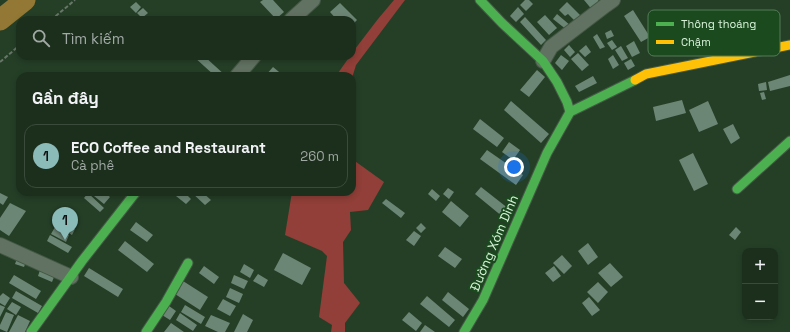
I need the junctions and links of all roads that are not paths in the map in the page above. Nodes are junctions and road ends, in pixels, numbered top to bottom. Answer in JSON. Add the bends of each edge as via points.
{"nodes":[{"id":1,"x":313,"y":0,"type":"edge"},
{"id":2,"x":480,"y":0,"type":"edge"},
{"id":3,"x":613,"y":0,"type":"edge"},
{"id":4,"x":295,"y":16,"type":"edge"},
{"id":5,"x":790,"y":45,"type":"edge"},
{"id":6,"x":780,"y":47,"type":"edge"},
{"id":7,"x":735,"y":56,"type":"edge"},
{"id":8,"x":251,"y":60,"type":"edge"},
{"id":9,"x":543,"y":61,"type":"junction"},
{"id":10,"x":241,"y":72,"type":"edge"},
{"id":11,"x":570,"y":112,"type":"junction"},
{"id":12,"x":790,"y":141,"type":"edge"},
{"id":13,"x":737,"y":189,"type":"dead end"},
{"id":14,"x":133,"y":196,"type":"edge"},
{"id":15,"x":0,"y":245,"type":"edge"},
{"id":16,"x":188,"y":263,"type":"dead end"},
{"id":17,"x":71,"y":277,"type":"junction"},
{"id":18,"x":31,"y":332,"type":"edge"},
{"id":19,"x":146,"y":332,"type":"edge"},
{"id":20,"x":464,"y":332,"type":"edge"}],
"edges":[{"from":1,"to":4,"type":"street"},
{"from":2,"to":9,"type":"street"},
{"from":3,"to":9,"type":"street","via":[[551,47]]},
{"from":5,"to":6,"type":"street"},
{"from":7,"to":11,"type":"street","via":[[646,74]]},
{"from":8,"to":10,"type":"street"},
{"from":9,"to":11,"type":"street","via":[[557,82]]},
{"from":11,"to":20,"type":"street","name":"Đường Xóm Dinh","via":[[547,153],[483,300]]},
{"from":12,"to":13,"type":"street"},
{"from":14,"to":17,"type":"street"},
{"from":15,"to":17,"type":"street"},
{"from":16,"to":19,"type":"street"},
{"from":17,"to":18,"type":"street"}]}
